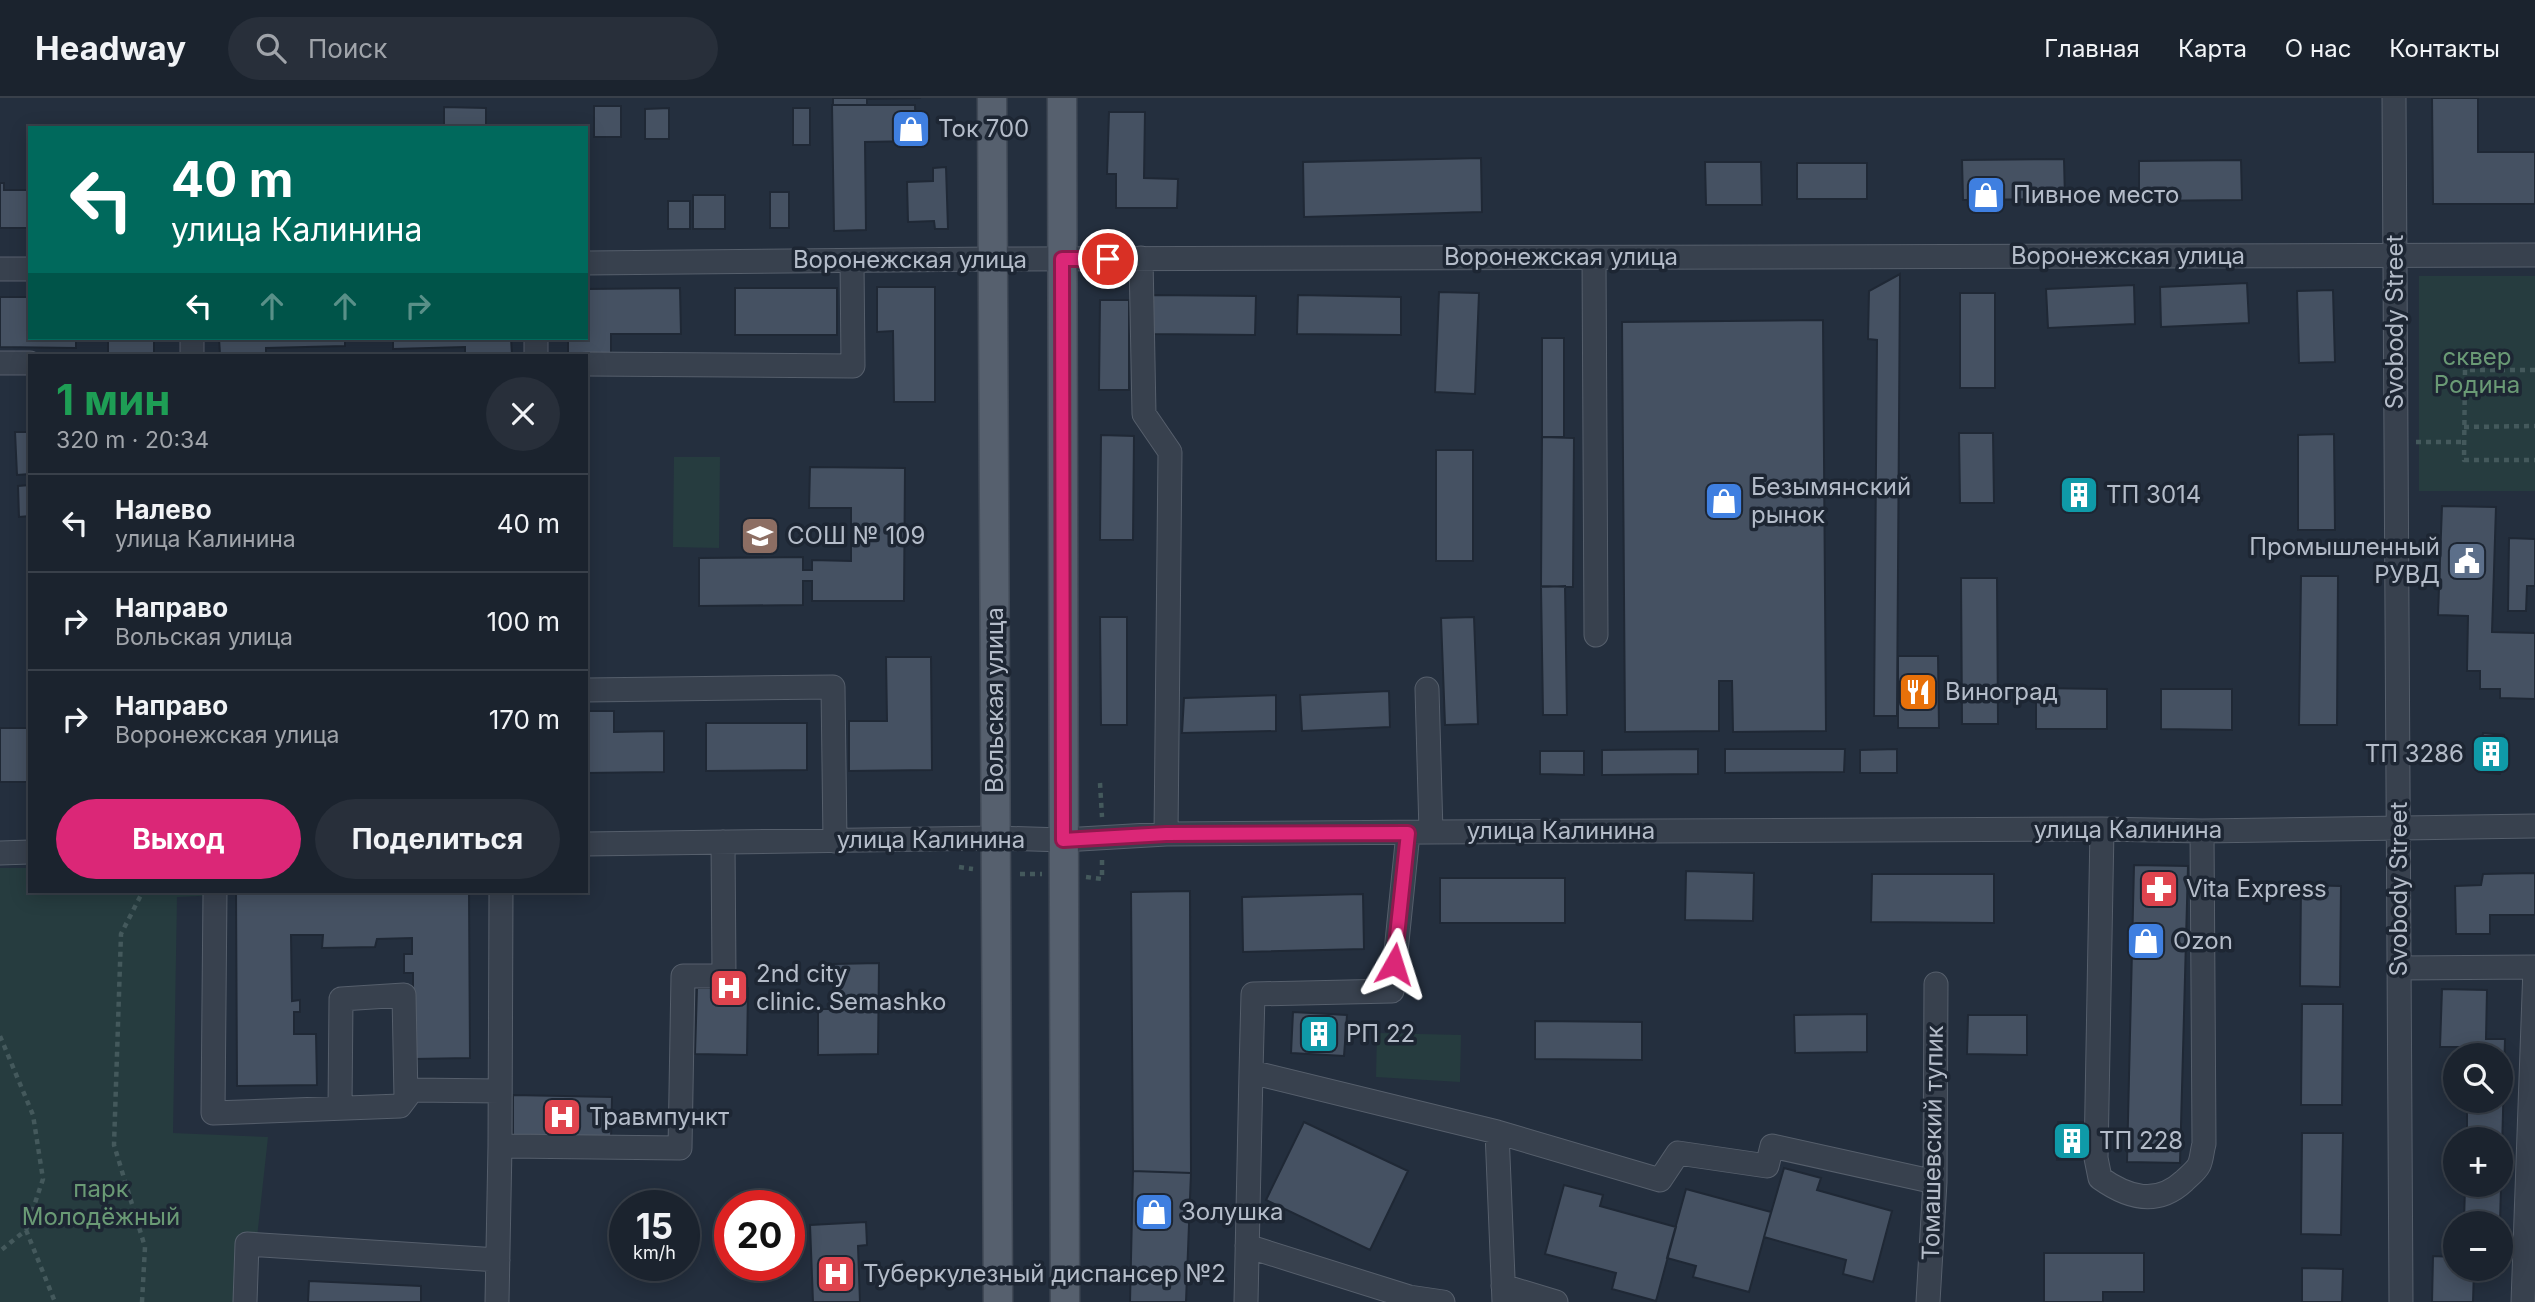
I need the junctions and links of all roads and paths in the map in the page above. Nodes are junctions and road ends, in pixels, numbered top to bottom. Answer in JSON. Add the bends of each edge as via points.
{"nodes":[{"id":1,"x":992,"y":98,"type":"edge"},
{"id":2,"x":1062,"y":98,"type":"edge"},
{"id":3,"x":2394,"y":98,"type":"edge"},
{"id":4,"x":2395,"y":255,"type":"junction"},
{"id":5,"x":2535,"y":255,"type":"edge"},
{"id":6,"x":1594,"y":257,"type":"junction"},
{"id":7,"x":1141,"y":258,"type":"junction"},
{"id":8,"x":993,"y":259,"type":"junction"},
{"id":9,"x":1062,"y":259,"type":"junction"},
{"id":10,"x":852,"y":261,"type":"junction"},
{"id":11,"x":588,"y":263,"type":"edge"},
{"id":12,"x":28,"y":269,"type":"edge"},
{"id":13,"x":0,"y":270,"type":"edge"},
{"id":14,"x":0,"y":363,"type":"edge"},
{"id":15,"x":28,"y":363,"type":"edge"},
{"id":16,"x":588,"y":364,"type":"edge"},
{"id":17,"x":2535,"y":370,"type":"edge"},
{"id":18,"x":2535,"y":426,"type":"edge"},
{"id":19,"x":2464,"y":427,"type":"junction"},
{"id":20,"x":2408,"y":442,"type":"dead end"},
{"id":21,"x":2464,"y":442,"type":"junction"},
{"id":22,"x":2535,"y":460,"type":"edge"},
{"id":23,"x":1596,"y":635,"type":"dead end"},
{"id":24,"x":1427,"y":689,"type":"dead end"},
{"id":25,"x":588,"y":690,"type":"edge"},
{"id":26,"x":2535,"y":826,"type":"edge"},
{"id":27,"x":2398,"y":827,"type":"junction"},
{"id":28,"x":2102,"y":829,"type":"junction"},
{"id":29,"x":2202,"y":831,"type":"junction"},
{"id":30,"x":1419,"y":832,"type":"junction"},
{"id":31,"x":1166,"y":834,"type":"junction"},
{"id":32,"x":995,"y":838,"type":"junction"},
{"id":33,"x":1063,"y":840,"type":"junction"},
{"id":34,"x":835,"y":841,"type":"junction"},
{"id":35,"x":723,"y":842,"type":"junction"},
{"id":36,"x":588,"y":844,"type":"edge"},
{"id":37,"x":28,"y":852,"type":"edge"},
{"id":38,"x":0,"y":853,"type":"edge"},
{"id":39,"x":141,"y":893,"type":"edge"},
{"id":40,"x":215,"y":893,"type":"edge"},
{"id":41,"x":501,"y":893,"type":"edge"},
{"id":42,"x":2535,"y":958,"type":"edge"},
{"id":43,"x":2535,"y":967,"type":"edge"},
{"id":44,"x":2399,"y":968,"type":"junction"},
{"id":45,"x":1936,"y":984,"type":"dead end"},
{"id":46,"x":0,"y":1036,"type":"edge"},
{"id":47,"x":1251,"y":1072,"type":"junction"},
{"id":48,"x":500,"y":1091,"type":"junction"},
{"id":49,"x":406,"y":1098,"type":"junction"},
{"id":50,"x":340,"y":1108,"type":"junction"},
{"id":51,"x":1497,"y":1132,"type":"junction"},
{"id":52,"x":500,"y":1146,"type":"junction"},
{"id":53,"x":1936,"y":1182,"type":"junction"},
{"id":54,"x":26,"y":1230,"type":"junction"},
{"id":55,"x":2530,"y":1243,"type":"edge"},
{"id":56,"x":1247,"y":1246,"type":"junction"},
{"id":57,"x":0,"y":1251,"type":"edge"},
{"id":58,"x":498,"y":1260,"type":"junction"},
{"id":59,"x":1504,"y":1294,"type":"edge"},
{"id":60,"x":55,"y":1302,"type":"edge"},
{"id":61,"x":142,"y":1302,"type":"edge"},
{"id":62,"x":245,"y":1302,"type":"edge"},
{"id":63,"x":497,"y":1302,"type":"edge"},
{"id":64,"x":998,"y":1302,"type":"edge"},
{"id":65,"x":1065,"y":1302,"type":"edge"},
{"id":66,"x":1246,"y":1302,"type":"edge"},
{"id":67,"x":1443,"y":1302,"type":"edge"},
{"id":68,"x":1556,"y":1302,"type":"edge"},
{"id":69,"x":1928,"y":1302,"type":"edge"},
{"id":70,"x":2401,"y":1302,"type":"edge"},
{"id":71,"x":2523,"y":1302,"type":"edge"}],
"edges":[{"from":1,"to":8,"type":"main road","name":"Вольская улица"},
{"from":2,"to":9,"type":"main road"},
{"from":3,"to":4,"type":"street","name":"Svobody Street"},
{"from":4,"to":5,"type":"street","name":"Воронежская улица"},
{"from":4,"to":6,"type":"street","name":"Воронежская улица"},
{"from":4,"to":27,"type":"street","name":"Svobody Street"},
{"from":6,"to":7,"type":"street","name":"Воронежская улица"},
{"from":6,"to":23,"type":"street"},
{"from":7,"to":9,"type":"street","name":"Воронежская улица"},
{"from":7,"to":31,"type":"street","via":[[1144,414],[1170,452]]},
{"from":8,"to":9,"type":"street","name":"Воронежская улица"},
{"from":8,"to":10,"type":"street","name":"Воронежская улица"},
{"from":8,"to":32,"type":"main road","name":"Вольская улица"},
{"from":9,"to":33,"type":"main road"},
{"from":10,"to":11,"type":"street","name":"Воронежская улица"},
{"from":10,"to":16,"type":"street","via":[[853,366]]},
{"from":12,"to":13,"type":"street"},
{"from":14,"to":15,"type":"street"},
{"from":17,"to":19,"type":"path","via":[[2465,370]]},
{"from":18,"to":19,"type":"path"},
{"from":19,"to":21,"type":"path"},
{"from":20,"to":21,"type":"path"},
{"from":21,"to":22,"type":"path","via":[[2464,460]]},
{"from":24,"to":30,"type":"street"},
{"from":25,"to":34,"type":"street","via":[[833,687]]},
{"from":26,"to":27,"type":"street","name":"улица Калинина"},
{"from":27,"to":29,"type":"street","name":"улица Калинина"},
{"from":27,"to":44,"type":"street","name":"Svobody Street"},
{"from":28,"to":29,"type":"street","name":"улица Калинина"},
{"from":28,"to":29,"type":"street","via":[[2096,1158],[2100,1178],[2116,1189],[2158,1197],[2171,1192],[2199,1167],[2204,1144]]},
{"from":28,"to":30,"type":"street","name":"улица Калинина"},
{"from":30,"to":31,"type":"street","name":"улица Калинина"},
{"from":30,"to":47,"type":"street","via":[[1392,990],[1253,994]]},
{"from":31,"to":33,"type":"street","name":"улица Калинина"},
{"from":32,"to":33,"type":"street","name":"улица Калинина"},
{"from":32,"to":34,"type":"street","name":"улица Калинина"},
{"from":32,"to":64,"type":"main road","name":"Вольская улица"},
{"from":33,"to":65,"type":"main road"},
{"from":34,"to":35,"type":"street","name":"улица Калинина"},
{"from":35,"to":36,"type":"street","name":"улица Калинина"},
{"from":35,"to":52,"type":"street","via":[[724,976],[683,976],[680,1148]]},
{"from":37,"to":38,"type":"street"},
{"from":39,"to":61,"type":"path","via":[[121,934],[114,1145],[145,1247]]},
{"from":40,"to":50,"type":"street","via":[[213,1113]]},
{"from":41,"to":48,"type":"street"},
{"from":42,"to":43,"type":"street"},
{"from":43,"to":44,"type":"street"},
{"from":43,"to":55,"type":"street"},
{"from":44,"to":70,"type":"street","name":"Svobody Street"},
{"from":45,"to":53,"type":"street","name":"Томашевский тупик"},
{"from":46,"to":54,"type":"path","via":[[33,1115],[43,1178]]},
{"from":47,"to":51,"type":"street"},
{"from":47,"to":56,"type":"street"},
{"from":48,"to":49,"type":"street","via":[[412,1090]]},
{"from":48,"to":52,"type":"street"},
{"from":49,"to":50,"type":"street","via":[[400,1106]]},
{"from":49,"to":50,"type":"street","via":[[404,995],[341,999]]},
{"from":51,"to":53,"type":"street","via":[[1660,1180],[1678,1153],[1767,1166],[1772,1146]]},
{"from":51,"to":59,"type":"street"},
{"from":52,"to":58,"type":"street"},
{"from":53,"to":69,"type":"street","name":"Томашевский тупик"},
{"from":54,"to":57,"type":"path"},
{"from":54,"to":60,"type":"path"},
{"from":55,"to":71,"type":"street"},
{"from":56,"to":66,"type":"street"},
{"from":56,"to":67,"type":"street","via":[[1409,1297]]},
{"from":58,"to":62,"type":"street","via":[[247,1244]]},
{"from":58,"to":63,"type":"street"},
{"from":59,"to":68,"type":"street"}]}
